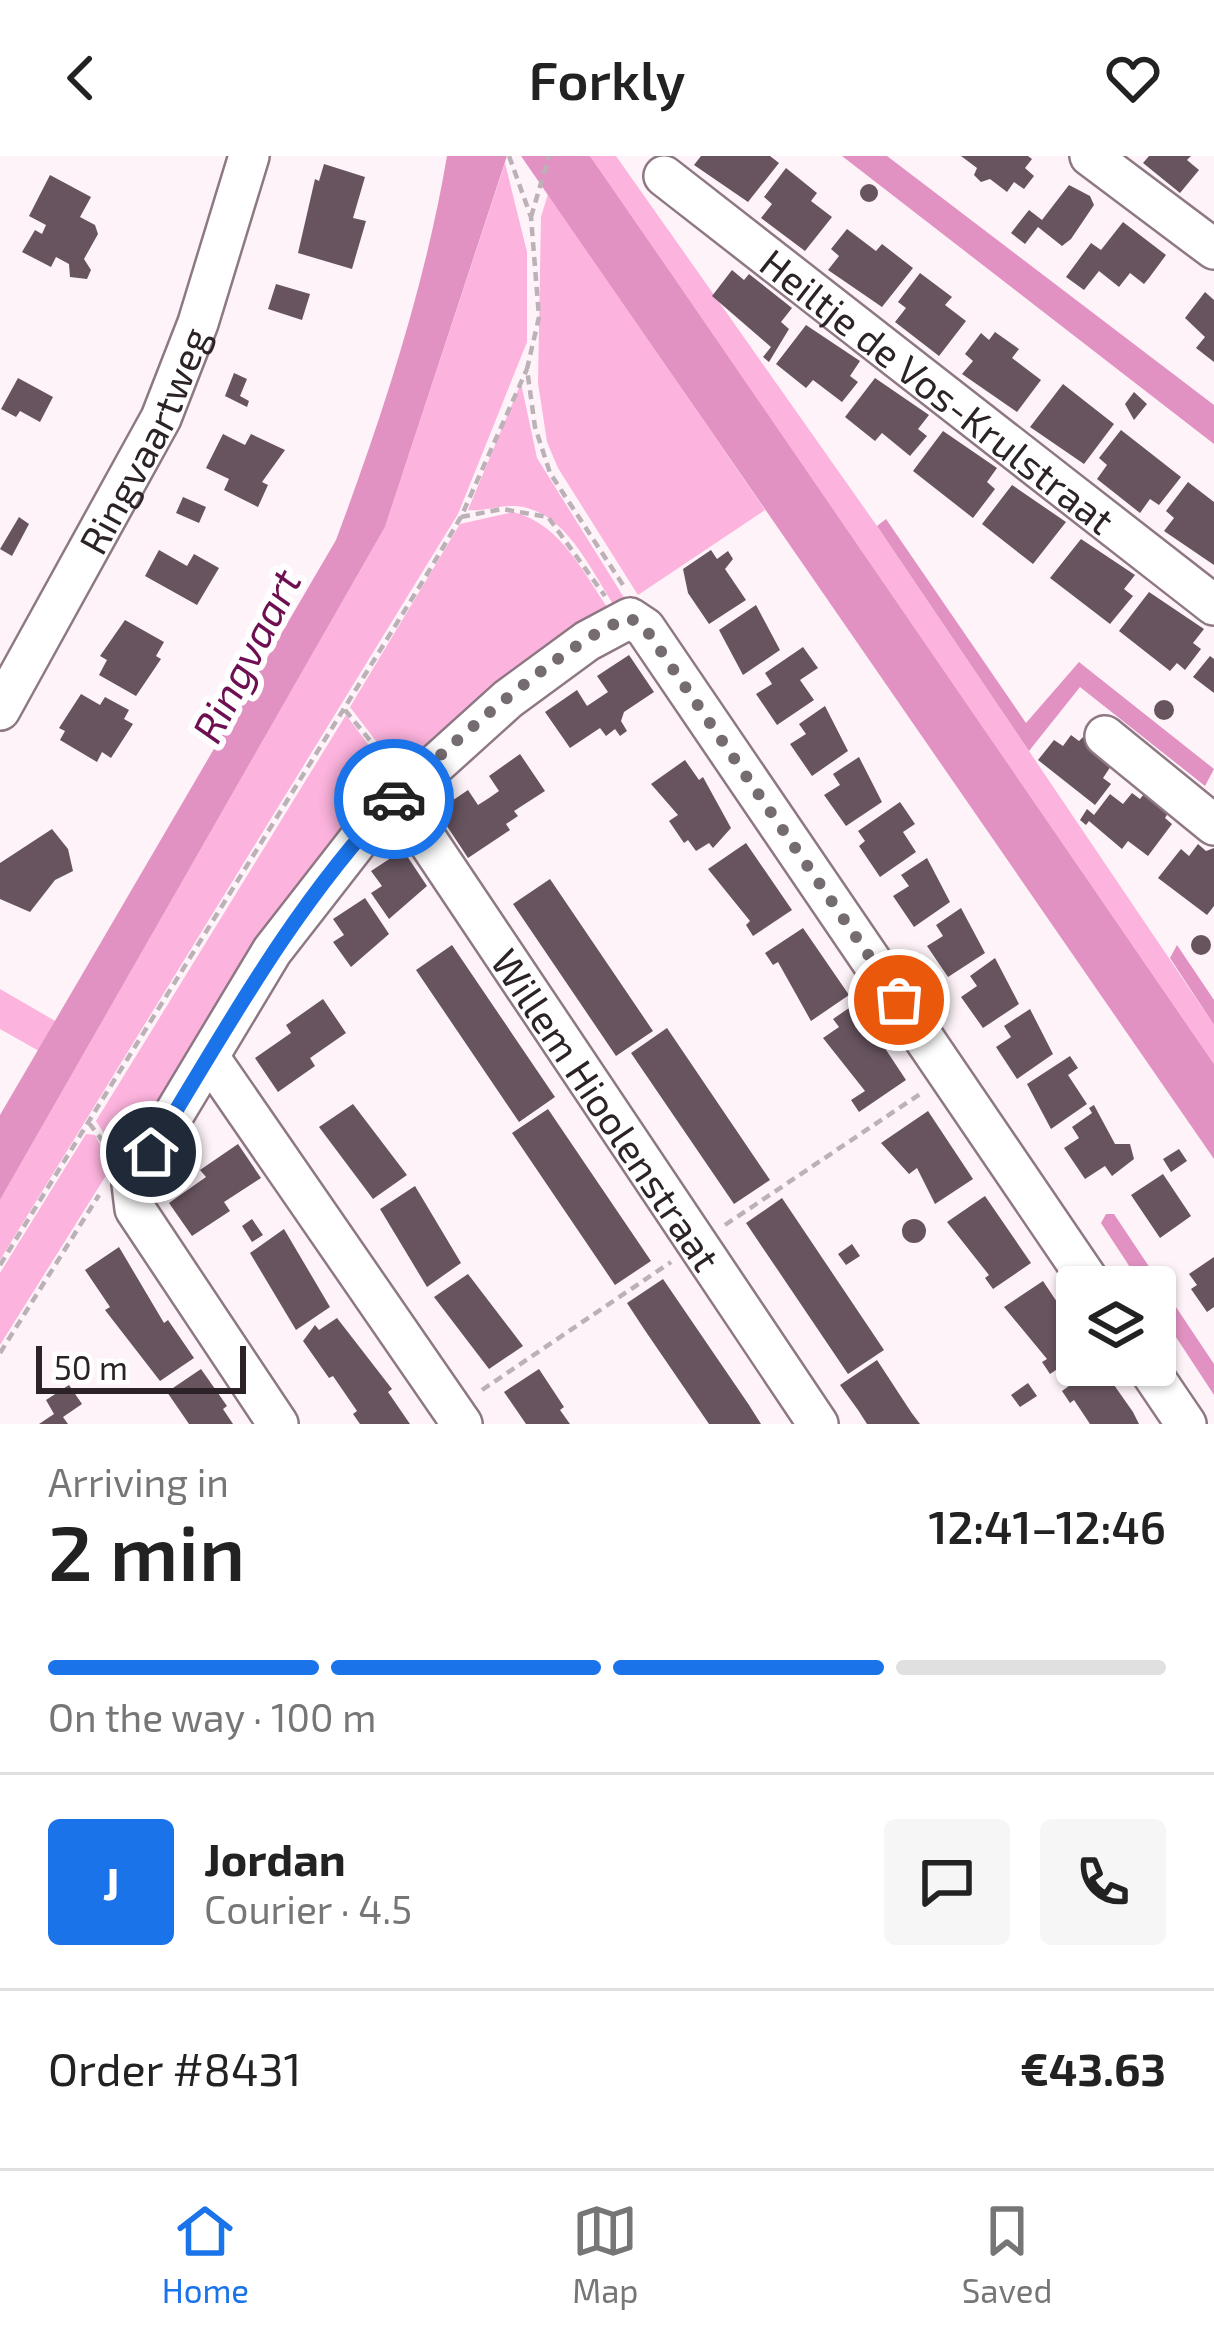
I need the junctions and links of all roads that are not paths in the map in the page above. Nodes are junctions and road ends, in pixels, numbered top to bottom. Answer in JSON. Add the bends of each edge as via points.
{"nodes":[{"id":1,"x":249,"y":156,"type":"edge"},
{"id":2,"x":1090,"y":156,"type":"edge"},
{"id":3,"x":664,"y":176,"type":"dead end"},
{"id":4,"x":1214,"y":249,"type":"edge"},
{"id":5,"x":1214,"y":605,"type":"edge"},
{"id":6,"x":0,"y":710,"type":"edge"},
{"id":7,"x":1106,"y":736,"type":"dead end"},
{"id":8,"x":398,"y":795,"type":"junction"},
{"id":9,"x":1211,"y":816,"type":"edge"},
{"id":10,"x":209,"y":1057,"type":"junction"},
{"id":11,"x":1080,"y":1266,"type":"edge"},
{"id":12,"x":1160,"y":1386,"type":"edge"},
{"id":13,"x":459,"y":1420,"type":"edge"},
{"id":14,"x":278,"y":1424,"type":"edge"},
{"id":15,"x":818,"y":1424,"type":"edge"},
{"id":16,"x":1186,"y":1424,"type":"edge"}],
"edges":[{"from":1,"to":6,"type":"street","name":"Ringvaartweg","via":[[161,418]]},
{"from":2,"to":4,"type":"street"},
{"from":3,"to":5,"type":"street","name":"Heiltje de Vos-Krulstraat"},
{"from":7,"to":9,"type":"street"},
{"from":8,"to":10,"type":"street","via":[[282,937]]},
{"from":8,"to":11,"type":"street","via":[[508,699],[626,619],[645,628]]},
{"from":8,"to":15,"type":"street","name":"Willem Hioolenstraat"},
{"from":10,"to":13,"type":"street"},
{"from":10,"to":14,"type":"street","via":[[129,1182],[135,1209]]},
{"from":12,"to":16,"type":"street"}]}
